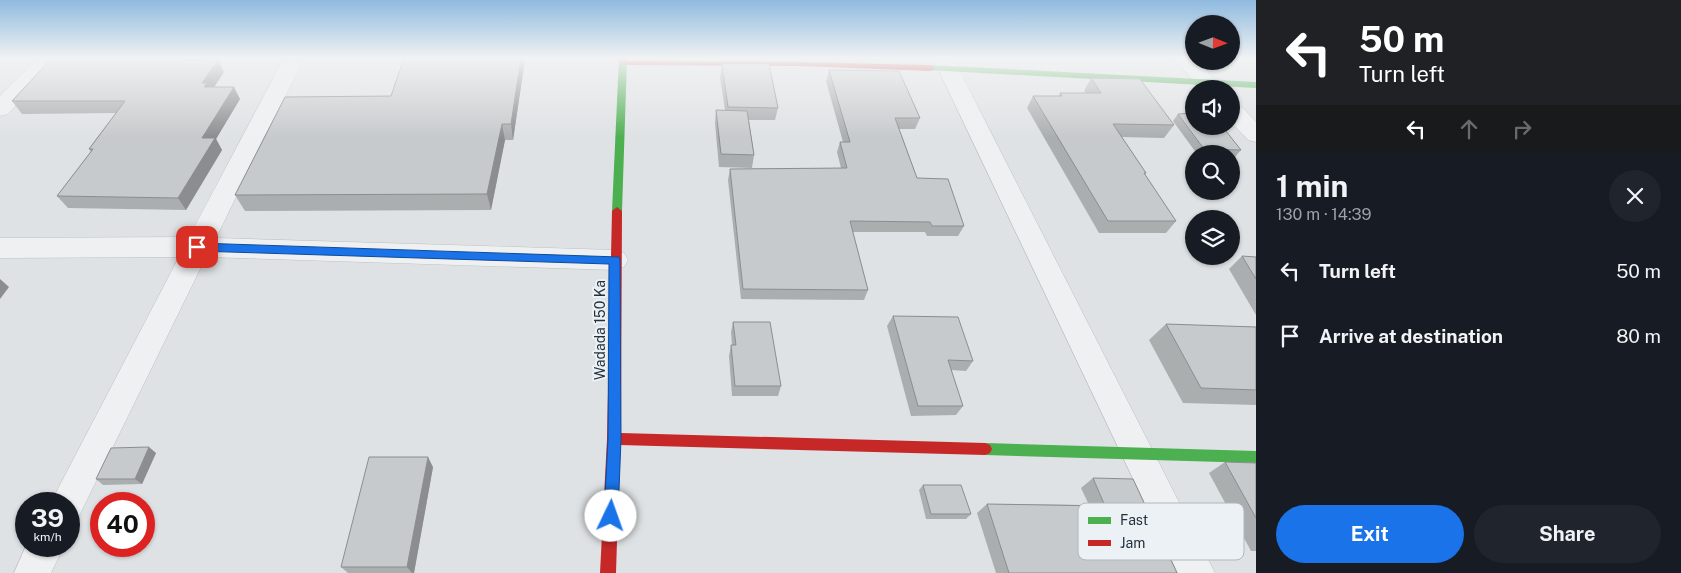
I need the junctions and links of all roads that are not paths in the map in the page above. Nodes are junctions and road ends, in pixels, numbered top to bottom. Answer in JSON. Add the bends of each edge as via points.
{"nodes":[{"id":1,"x":23,"y":85,"type":"edge"},
{"id":2,"x":280,"y":85,"type":"edge"},
{"id":3,"x":622,"y":85,"type":"edge"},
{"id":4,"x":956,"y":85,"type":"edge"},
{"id":5,"x":1240,"y":85,"type":"edge"},
{"id":6,"x":1256,"y":85,"type":"edge"},
{"id":7,"x":0,"y":109,"type":"edge"},
{"id":8,"x":1240,"y":118,"type":"edge"},
{"id":9,"x":1256,"y":135,"type":"edge"},
{"id":10,"x":197,"y":247,"type":"junction"},
{"id":11,"x":0,"y":248,"type":"edge"},
{"id":12,"x":615,"y":260,"type":"junction"},
{"id":13,"x":614,"y":439,"type":"junction"},
{"id":14,"x":1138,"y":455,"type":"junction"},
{"id":15,"x":1256,"y":457,"type":"edge"},
{"id":16,"x":73,"y":492,"type":"edge"},
{"id":17,"x":1162,"y":503,"type":"edge"},
{"id":18,"x":40,"y":557,"type":"edge"},
{"id":19,"x":1190,"y":560,"type":"edge"},
{"id":20,"x":32,"y":573,"type":"edge"},
{"id":21,"x":608,"y":573,"type":"edge"},
{"id":22,"x":1197,"y":573,"type":"edge"}],
"edges":[{"from":1,"to":7,"type":"street"},
{"from":2,"to":10,"type":"street"},
{"from":3,"to":12,"type":"street","name":"Wadada 150 Ka"},
{"from":4,"to":14,"type":"street"},
{"from":5,"to":6,"type":"street"},
{"from":8,"to":9,"type":"street"},
{"from":10,"to":11,"type":"street"},
{"from":10,"to":12,"type":"street"},
{"from":10,"to":16,"type":"street"},
{"from":12,"to":13,"type":"street","name":"Wadada 150 Ka"},
{"from":13,"to":14,"type":"street"},
{"from":13,"to":21,"type":"street","name":"Wadada 150 Ka"},
{"from":14,"to":15,"type":"street"},
{"from":14,"to":17,"type":"street"},
{"from":18,"to":20,"type":"street"},
{"from":19,"to":22,"type":"street"}]}
